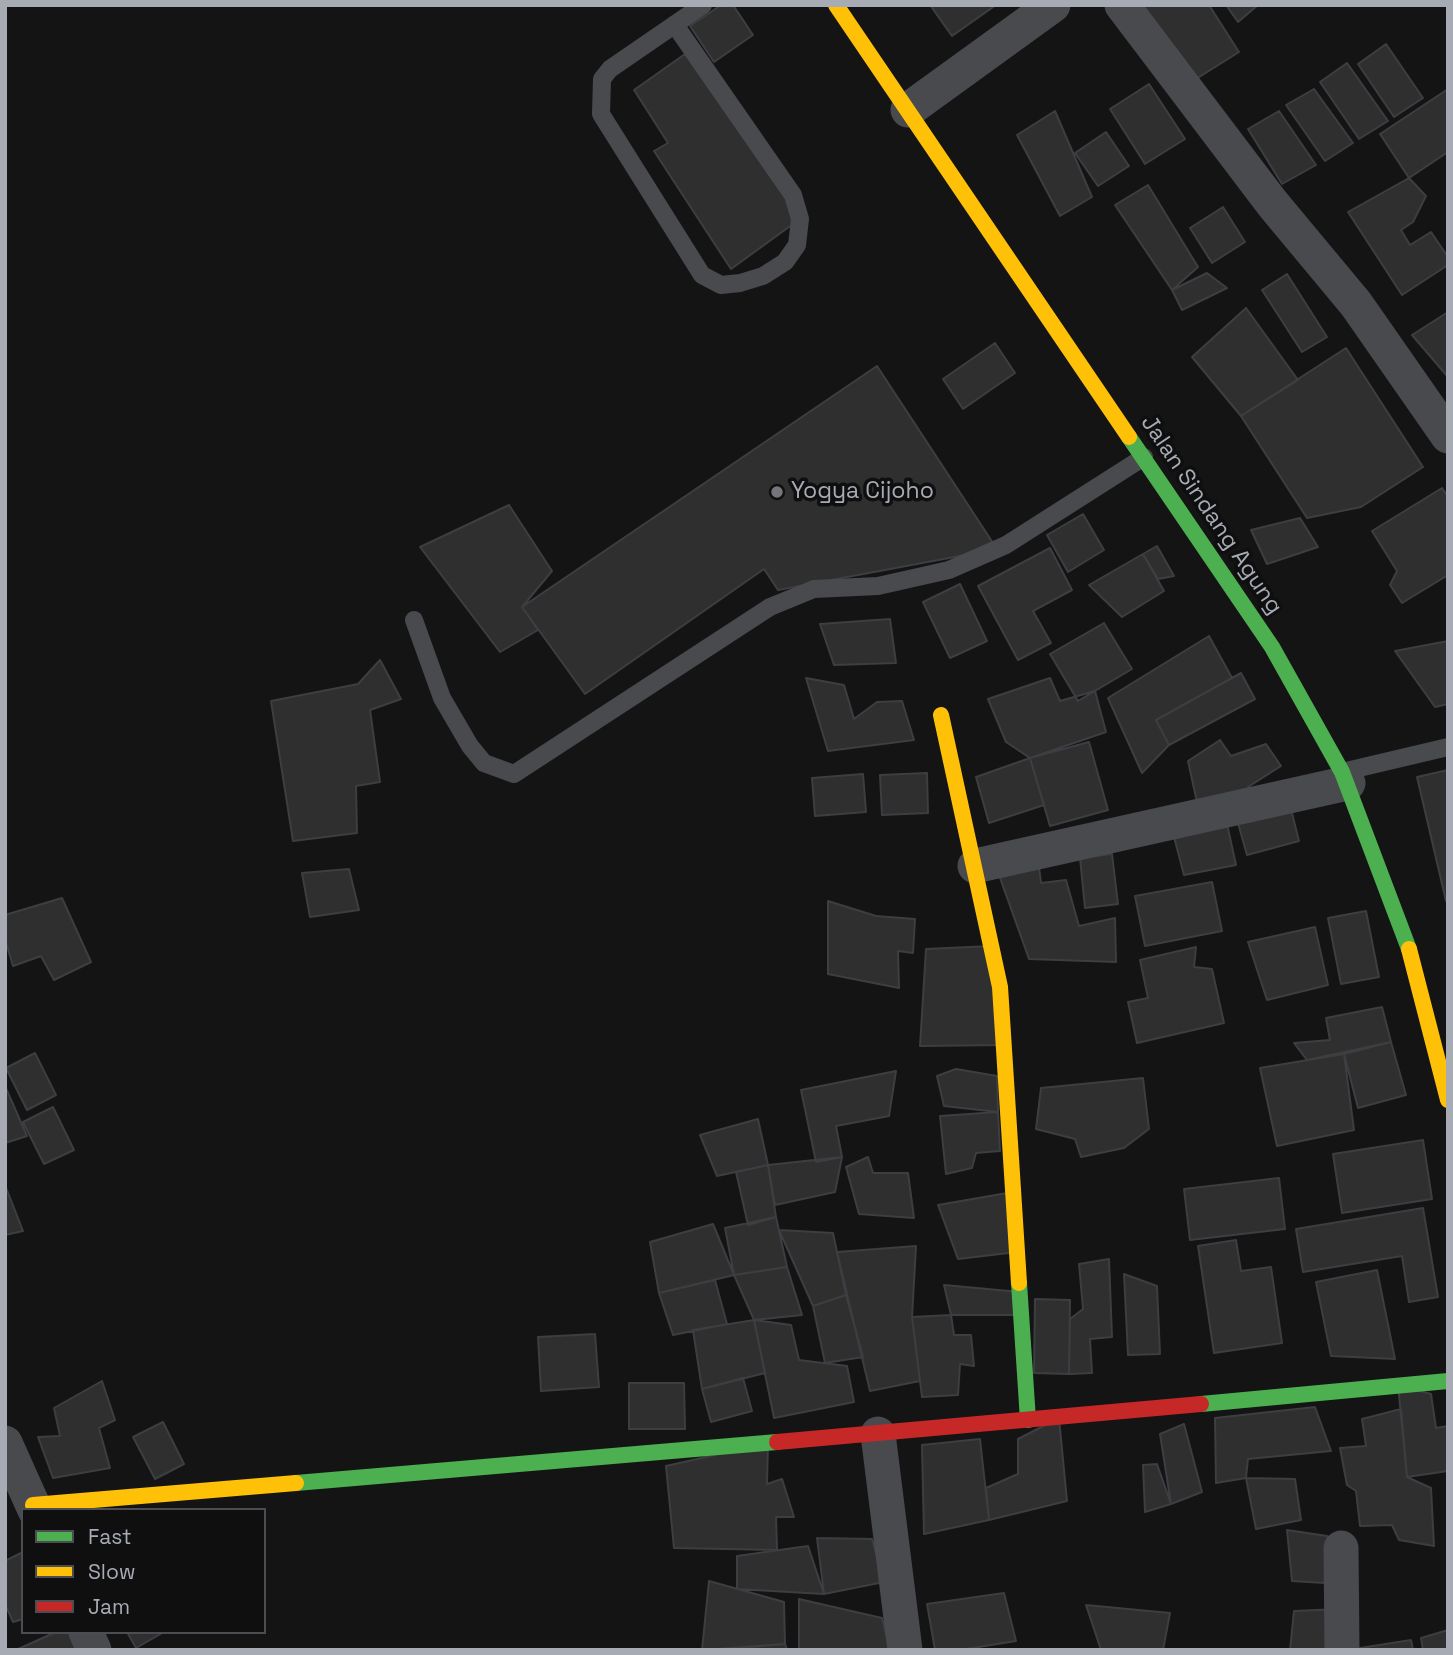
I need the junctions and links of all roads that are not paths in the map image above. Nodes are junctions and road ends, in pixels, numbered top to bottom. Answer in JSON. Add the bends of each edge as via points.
{"nodes":[{"id":1,"x":703,"y":5,"type":"edge"},
{"id":2,"x":836,"y":5,"type":"edge"},
{"id":3,"x":1053,"y":5,"type":"edge"},
{"id":4,"x":1122,"y":5,"type":"edge"},
{"id":5,"x":675,"y":25,"type":"junction"},
{"id":6,"x":908,"y":110,"type":"junction"},
{"id":7,"x":1446,"y":428,"type":"edge"},
{"id":8,"x":1144,"y":457,"type":"junction"},
{"id":9,"x":414,"y":620,"type":"dead end"},
{"id":10,"x":941,"y":715,"type":"dead end"},
{"id":11,"x":1448,"y":747,"type":"edge"},
{"id":12,"x":1345,"y":777,"type":"junction"},
{"id":13,"x":975,"y":866,"type":"junction"},
{"id":14,"x":1448,"y":1100,"type":"edge"},
{"id":15,"x":1448,"y":1381,"type":"edge"},
{"id":16,"x":1028,"y":1420,"type":"junction"},
{"id":17,"x":878,"y":1434,"type":"junction"},
{"id":18,"x":5,"y":1443,"type":"edge"},
{"id":19,"x":34,"y":1508,"type":"edge"},
{"id":20,"x":1341,"y":1548,"type":"dead end"},
{"id":21,"x":87,"y":1634,"type":"edge"},
{"id":22,"x":94,"y":1650,"type":"edge"},
{"id":23,"x":905,"y":1650,"type":"edge"},
{"id":24,"x":1342,"y":1650,"type":"edge"}],
"edges":[{"from":1,"to":5,"type":"lane"},
{"from":2,"to":6,"type":"street","name":"Jalan Sindang Agung"},
{"from":3,"to":6,"type":"street"},
{"from":4,"to":7,"type":"street","via":[[1272,203],[1356,304]]},
{"from":5,"to":5,"type":"lane","via":[[610,69],[602,79],[601,114],[702,275],[722,285],[740,283],[785,262],[797,245],[800,219],[793,195]]},
{"from":6,"to":8,"type":"street","name":"Jalan Sindang Agung"},
{"from":8,"to":9,"type":"lane","via":[[1006,545],[949,570],[878,586],[814,589],[770,607],[514,774],[484,763],[470,746],[442,698]]},
{"from":8,"to":12,"type":"street","name":"Jalan Sindang Agung","via":[[1272,647]]},
{"from":10,"to":13,"type":"street"},
{"from":11,"to":12,"type":"lane"},
{"from":12,"to":13,"type":"street"},
{"from":12,"to":14,"type":"street","name":"Jalan Sindang Agung","via":[[1408,946]]},
{"from":13,"to":16,"type":"street","via":[[1000,987]]},
{"from":15,"to":16,"type":"street"},
{"from":16,"to":17,"type":"street"},
{"from":17,"to":19,"type":"street"},
{"from":17,"to":23,"type":"street"},
{"from":18,"to":19,"type":"street"},
{"from":20,"to":24,"type":"street"},
{"from":21,"to":22,"type":"street"}]}
